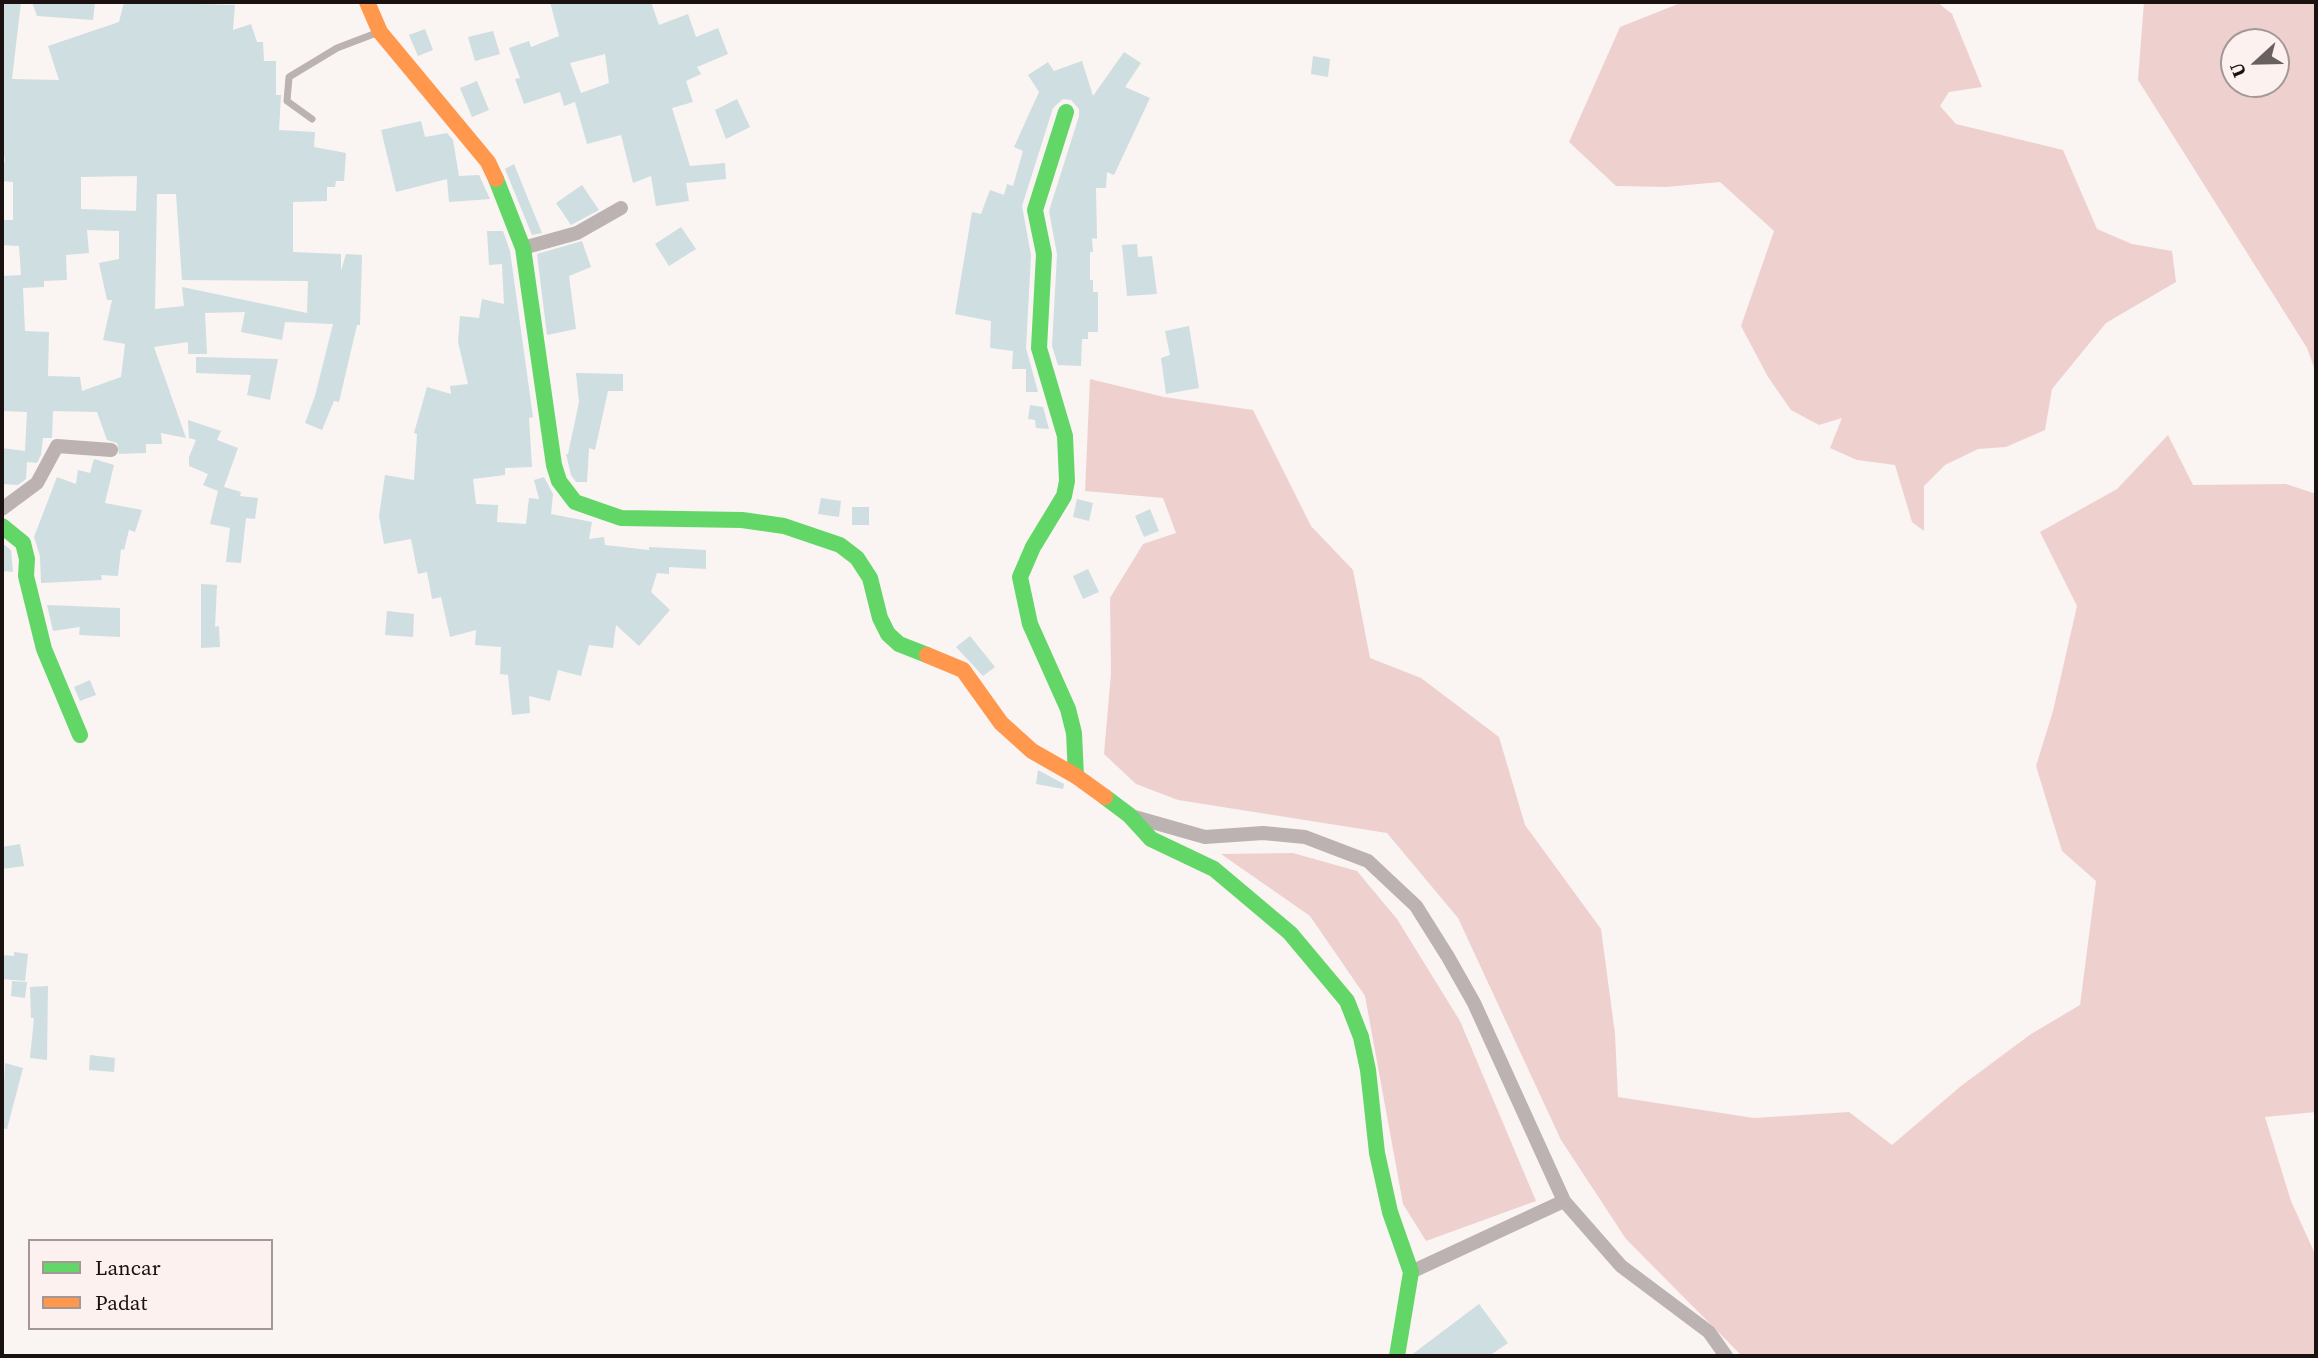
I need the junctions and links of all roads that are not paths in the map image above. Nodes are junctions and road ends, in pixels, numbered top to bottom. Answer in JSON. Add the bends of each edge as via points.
{"nodes":[{"id":1,"x":367,"y":2,"type":"edge"},
{"id":2,"x":380,"y":32,"type":"junction"},
{"id":3,"x":1066,"y":112,"type":"dead end"},
{"id":4,"x":312,"y":119,"type":"dead end"},
{"id":5,"x":621,"y":208,"type":"dead end"},
{"id":6,"x":523,"y":248,"type":"junction"},
{"id":7,"x":111,"y":450,"type":"dead end"},
{"id":8,"x":2,"y":509,"type":"edge"},
{"id":9,"x":2,"y":526,"type":"edge"},
{"id":10,"x":80,"y":735,"type":"dead end"},
{"id":11,"x":1076,"y":776,"type":"junction"},
{"id":12,"x":1129,"y":816,"type":"junction"},
{"id":13,"x":1564,"y":1201,"type":"junction"},
{"id":14,"x":1411,"y":1272,"type":"junction"},
{"id":15,"x":1397,"y":1356,"type":"edge"},
{"id":16,"x":1726,"y":1356,"type":"edge"}],
"edges":[{"from":1,"to":2,"type":"street"},
{"from":2,"to":4,"type":"lane","via":[[337,48],[289,77],[287,101]]},
{"from":2,"to":6,"type":"street","via":[[488,162]]},
{"from":3,"to":11,"type":"street","via":[[1035,210],[1044,254],[1039,348],[1065,436],[1067,481],[1064,496],[1020,577],[1030,624],[1068,709]]},
{"from":5,"to":6,"type":"street","via":[[577,233]]},
{"from":6,"to":11,"type":"street","via":[[554,465],[559,481],[575,502],[621,518],[742,520],[784,526],[840,545],[857,558],[870,578],[888,634],[912,650],[963,670],[1001,723],[1032,751]]},
{"from":7,"to":8,"type":"street","via":[[57,446],[37,483]]},
{"from":9,"to":10,"type":"street","via":[[23,543],[44,649]]},
{"from":11,"to":12,"type":"street"},
{"from":12,"to":13,"type":"street","via":[[1205,836],[1263,833],[1305,837],[1368,861],[1416,906],[1448,957],[1474,1003]]},
{"from":12,"to":14,"type":"street","via":[[1151,839],[1214,869],[1290,933],[1347,1001],[1368,1070],[1377,1153],[1390,1212]]},
{"from":13,"to":14,"type":"street"},
{"from":13,"to":16,"type":"street","via":[[1621,1266],[1709,1332]]},
{"from":14,"to":15,"type":"street"}]}
